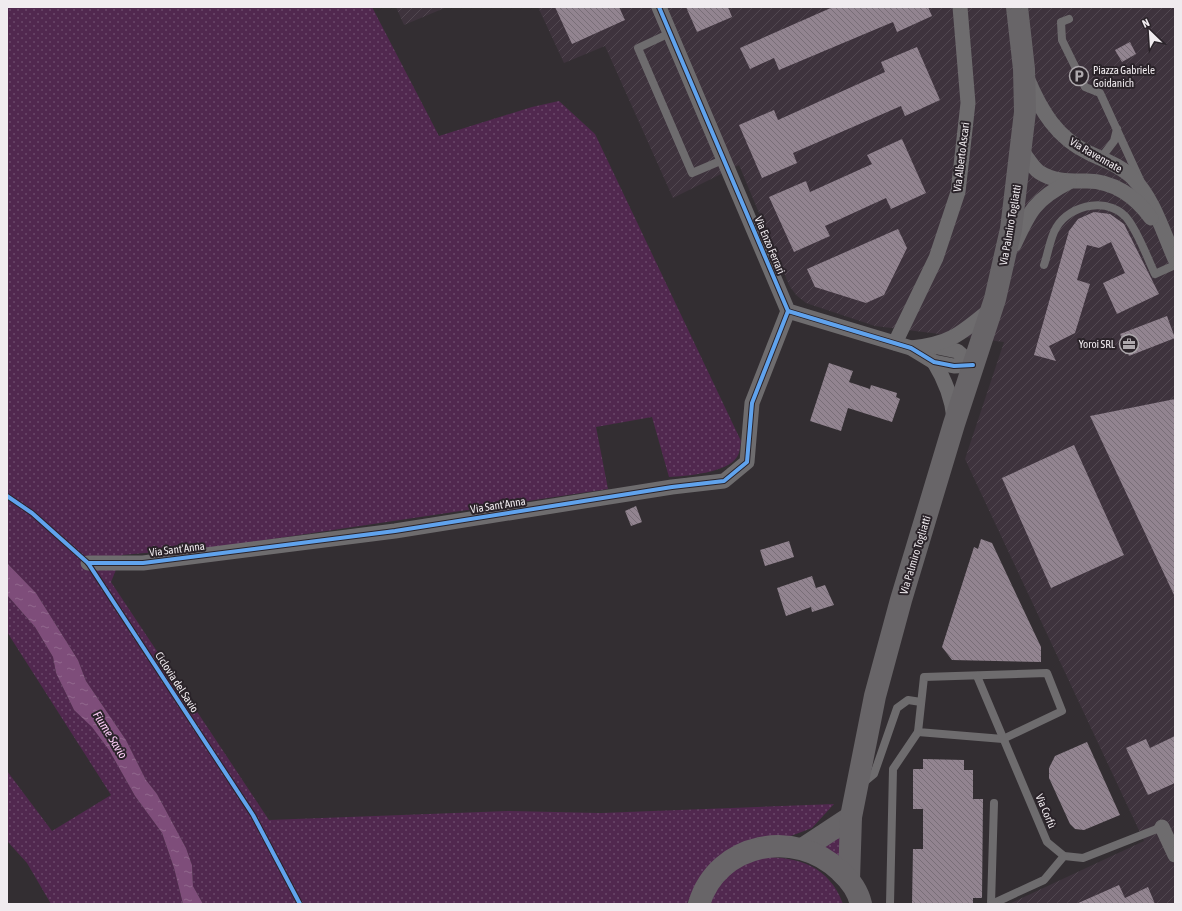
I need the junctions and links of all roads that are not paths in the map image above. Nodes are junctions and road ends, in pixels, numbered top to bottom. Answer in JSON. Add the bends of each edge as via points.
{"nodes":[{"id":1,"x":659,"y":7,"type":"edge"},
{"id":2,"x":960,"y":7,"type":"edge"},
{"id":3,"x":1016,"y":7,"type":"edge"},
{"id":4,"x":1068,"y":19,"type":"dead end"},
{"id":5,"x":670,"y":33,"type":"junction"},
{"id":6,"x":1024,"y":69,"type":"junction"},
{"id":7,"x":1117,"y":129,"type":"junction"},
{"id":8,"x":1021,"y":150,"type":"junction"},
{"id":9,"x":1101,"y":158,"type":"junction"},
{"id":10,"x":725,"y":159,"type":"junction"},
{"id":11,"x":1069,"y":182,"type":"junction"},
{"id":12,"x":1145,"y":192,"type":"junction"},
{"id":13,"x":1028,"y":216,"type":"joint"},
{"id":14,"x":1167,"y":242,"type":"junction"},
{"id":15,"x":1175,"y":259,"type":"edge"},
{"id":16,"x":1175,"y":265,"type":"edge"},
{"id":17,"x":1044,"y":266,"type":"dead end"},
{"id":18,"x":994,"y":304,"type":"junction"},
{"id":19,"x":788,"y":311,"type":"junction"},
{"id":20,"x":895,"y":343,"type":"junction"},
{"id":21,"x":933,"y":346,"type":"junction"},
{"id":22,"x":911,"y":348,"type":"junction"},
{"id":23,"x":934,"y":362,"type":"junction"},
{"id":24,"x":973,"y":365,"type":"junction"},
{"id":25,"x":954,"y":424,"type":"junction"},
{"id":26,"x":88,"y":563,"type":"dead end"},
{"id":27,"x":977,"y":676,"type":"junction"},
{"id":28,"x":921,"y":702,"type":"junction"},
{"id":29,"x":918,"y":732,"type":"junction"},
{"id":30,"x":1003,"y":739,"type":"junction"},
{"id":31,"x":857,"y":789,"type":"junction"},
{"id":32,"x":994,"y":803,"type":"dead end"},
{"id":33,"x":851,"y":817,"type":"junction"},
{"id":34,"x":1162,"y":827,"type":"joint"},
{"id":35,"x":804,"y":848,"type":"junction"},
{"id":36,"x":1175,"y":855,"type":"edge"},
{"id":37,"x":1064,"y":856,"type":"junction"},
{"id":38,"x":849,"y":880,"type":"junction"},
{"id":39,"x":699,"y":904,"type":"edge"},
{"id":40,"x":861,"y":904,"type":"edge"},
{"id":41,"x":890,"y":904,"type":"edge"},
{"id":42,"x":991,"y":904,"type":"edge"}],
"edges":[{"from":1,"to":5,"type":"street","name":"Via Enzo Ferrari"},
{"from":2,"to":20,"type":"street","name":"Via Alberto Ascari","via":[[968,103],[958,192],[936,258]]},
{"from":3,"to":6,"type":"main road","name":"Via Ravennate"},
{"from":4,"to":7,"type":"lane","via":[[1061,22],[1062,40],[1085,87],[1100,93]]},
{"from":5,"to":10,"type":"street","name":"Via Enzo Ferrari"},
{"from":5,"to":10,"type":"lane","via":[[638,48],[692,173]]},
{"from":6,"to":8,"type":"main road","name":"Via Ravennate","via":[[1025,112]]},
{"from":6,"to":9,"type":"street","name":"Via Ravennate","via":[[1038,102],[1059,133]]},
{"from":7,"to":9,"type":"lane","via":[[1114,141]]},
{"from":7,"to":12,"type":"lane"},
{"from":8,"to":11,"type":"street","name":"Via Ravennate","via":[[1038,171],[1050,178]]},
{"from":8,"to":18,"type":"main road","name":"Via Palmiro Togliatti","via":[[1011,229]]},
{"from":9,"to":12,"type":"street","name":"Via Ravennate","via":[[1121,168]]},
{"from":10,"to":19,"type":"street","name":"Via Enzo Ferrari"},
{"from":11,"to":13,"type":"street","name":"Via Ravennate","via":[[1041,199]]},
{"from":11,"to":14,"type":"street","name":"Via Ravennate","via":[[1105,183],[1123,191],[1142,206]]},
{"from":12,"to":14,"type":"street","name":"Via Ravennate"},
{"from":13,"to":18,"type":"street","name":"Via Palmiro Togliatti","via":[[1010,254]]},
{"from":14,"to":15,"type":"street","name":"Via Ravennate"},
{"from":16,"to":17,"type":"lane","via":[[1155,274],[1129,221],[1116,210],[1092,206],[1079,208],[1065,216],[1056,228]]},
{"from":18,"to":21,"type":"street","via":[[954,337]]},
{"from":18,"to":24,"type":"main road","name":"Via Palmiro Togliatti"},
{"from":19,"to":20,"type":"street"},
{"from":19,"to":26,"type":"street","name":"Via Sant'Anna","via":[[752,403],[747,462],[724,481],[395,531],[143,563]]},
{"from":20,"to":22,"type":"street"},
{"from":21,"to":22,"type":"street"},
{"from":21,"to":24,"type":"street","via":[[957,352]]},
{"from":22,"to":23,"type":"street"},
{"from":23,"to":24,"type":"street","via":[[954,366]]},
{"from":23,"to":25,"type":"street","via":[[953,404]]},
{"from":24,"to":25,"type":"main road","name":"Via Palmiro Togliatti"},
{"from":25,"to":31,"type":"main road","name":"Via Palmiro Togliatti","via":[[875,696]]},
{"from":27,"to":28,"type":"lane","via":[[924,677]]},
{"from":27,"to":30,"type":"lane","name":"Via Corfù"},
{"from":27,"to":30,"type":"lane","via":[[1046,673],[1062,711]]},
{"from":28,"to":29,"type":"lane"},
{"from":28,"to":31,"type":"lane","via":[[908,700],[897,708],[874,774]]},
{"from":29,"to":30,"type":"lane"},
{"from":29,"to":41,"type":"lane","via":[[893,769]]},
{"from":30,"to":37,"type":"lane","name":"Via Corfù","via":[[1047,842]]},
{"from":31,"to":33,"type":"main road","name":"Via Palmiro Togliatti"},
{"from":32,"to":42,"type":"lane"},
{"from":33,"to":35,"type":"main road"},
{"from":33,"to":38,"type":"main road","name":"Via Palmiro Togliatti"},
{"from":34,"to":36,"type":"street"},
{"from":34,"to":37,"type":"lane","via":[[1083,858]]},
{"from":35,"to":38,"type":"main road","via":[[830,861]]},
{"from":35,"to":39,"type":"main road","via":[[771,846],[735,858],[714,876]]},
{"from":37,"to":42,"type":"lane","via":[[1044,880]]},
{"from":38,"to":40,"type":"main road"}]}
